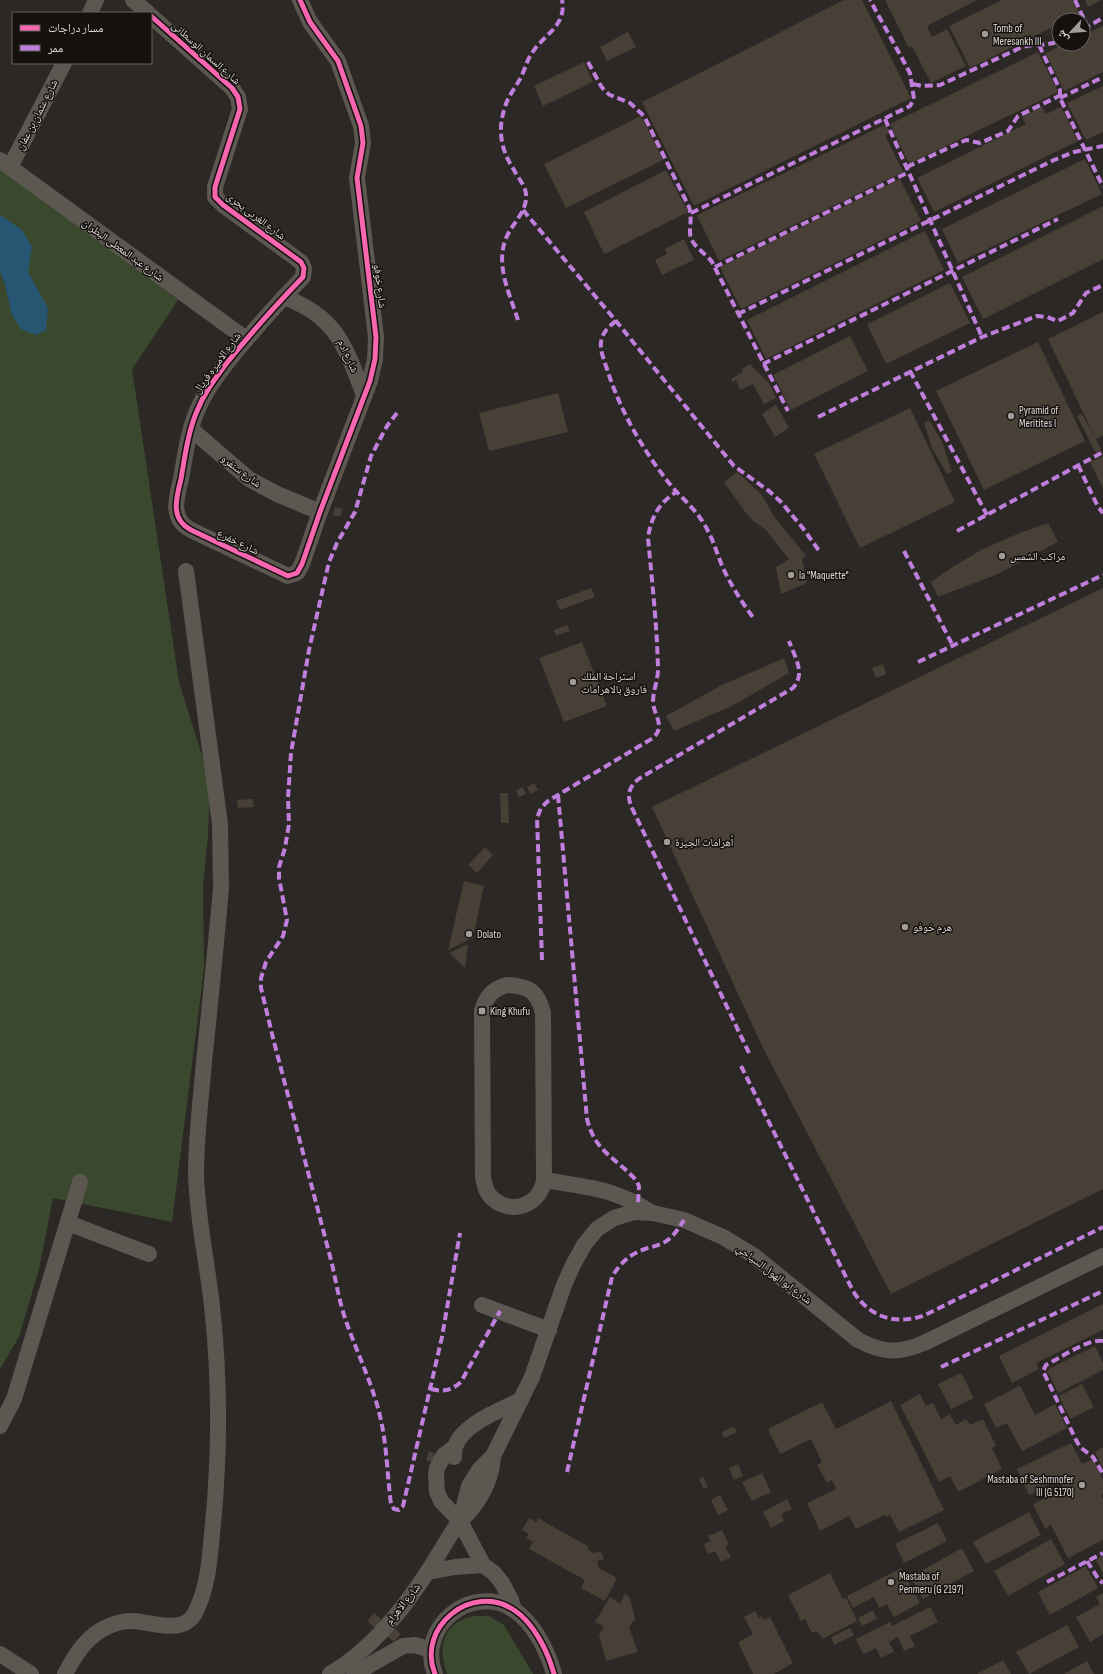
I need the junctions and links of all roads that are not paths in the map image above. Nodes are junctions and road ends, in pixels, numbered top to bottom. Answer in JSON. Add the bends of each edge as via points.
{"nodes":[{"id":1,"x":96,"y":0,"type":"edge"},
{"id":2,"x":134,"y":0,"type":"edge"},
{"id":3,"x":300,"y":0,"type":"edge"},
{"id":4,"x":90,"y":12,"type":"edge"},
{"id":5,"x":147,"y":12,"type":"edge"},
{"id":6,"x":152,"y":17,"type":"edge"},
{"id":7,"x":63,"y":64,"type":"edge"},
{"id":8,"x":240,"y":109,"type":"joint"},
{"id":9,"x":5,"y":163,"type":"edge"},
{"id":10,"x":301,"y":262,"type":"joint"},
{"id":11,"x":284,"y":297,"type":"junction"},
{"id":12,"x":246,"y":339,"type":"junction"},
{"id":13,"x":364,"y":395,"type":"junction"},
{"id":14,"x":191,"y":429,"type":"junction"},
{"id":15,"x":320,"y":512,"type":"junction"},
{"id":16,"x":178,"y":518,"type":"joint"},
{"id":17,"x":186,"y":571,"type":"dead end"},
{"id":18,"x":293,"y":575,"type":"joint"},
{"id":19,"x":544,"y":1180,"type":"junction"},
{"id":20,"x":80,"y":1182,"type":"dead end"},
{"id":21,"x":653,"y":1213,"type":"junction"},
{"id":22,"x":68,"y":1224,"type":"junction"},
{"id":23,"x":149,"y":1254,"type":"dead end"},
{"id":24,"x":1103,"y":1256,"type":"edge"},
{"id":25,"x":482,"y":1304,"type":"dead end"},
{"id":26,"x":549,"y":1330,"type":"junction"},
{"id":27,"x":521,"y":1400,"type":"junction"},
{"id":28,"x":0,"y":1426,"type":"edge"},
{"id":29,"x":460,"y":1521,"type":"junction"},
{"id":30,"x":483,"y":1565,"type":"junction"},
{"id":31,"x":428,"y":1572,"type":"junction"},
{"id":32,"x":514,"y":1610,"type":"junction"},
{"id":33,"x":431,"y":1650,"type":"junction"},
{"id":34,"x":0,"y":1654,"type":"edge"},
{"id":35,"x":31,"y":1674,"type":"edge"},
{"id":36,"x":66,"y":1674,"type":"edge"},
{"id":37,"x":330,"y":1674,"type":"edge"},
{"id":38,"x":354,"y":1674,"type":"edge"},
{"id":39,"x":435,"y":1674,"type":"edge"},
{"id":40,"x":554,"y":1674,"type":"edge"}],
"edges":[{"from":1,"to":4,"type":"street"},
{"from":2,"to":5,"type":"street"},
{"from":3,"to":13,"type":"street","name":"شارع خوفو","via":[[310,22],[338,61],[363,134],[357,178],[376,337],[373,370]]},
{"from":6,"to":8,"type":"street","name":"شارع السمان الوسطانى","via":[[232,88],[238,97]]},
{"from":7,"to":9,"type":"street","name":"شارع عثمان بن عفان"},
{"from":8,"to":10,"type":"street","name":"شارع الغربى بحرى","via":[[215,187],[215,197]]},
{"from":9,"to":12,"type":"street","name":"شارع عبد المعطى البطران"},
{"from":10,"to":11,"type":"street","name":"شارع الاميره فريال","via":[[304,268],[303,277]]},
{"from":11,"to":12,"type":"street","name":"شارع الاميره فريال"},
{"from":11,"to":13,"type":"street","name":"شارع ادم","via":[[318,314],[335,332],[348,353]]},
{"from":12,"to":14,"type":"street","name":"شارع الاميره فريال","via":[[206,392],[196,411]]},
{"from":13,"to":15,"type":"street","name":"شارع خوفو"},
{"from":14,"to":15,"type":"street","name":"شارع سنفرو","via":[[249,479]]},
{"from":14,"to":16,"type":"street","name":"شارع الاميره فريال","via":[[177,498]]},
{"from":15,"to":18,"type":"street","name":"شارع خوفو","via":[[302,564]]},
{"from":16,"to":18,"type":"street","name":"شارع خفرع","via":[[181,524],[192,530],[284,575]]},
{"from":17,"to":36,"type":"street","via":[[216,791],[221,856],[221,888],[196,1173],[199,1218],[212,1303],[218,1379],[218,1454],[211,1549],[199,1605],[188,1621],[179,1626],[131,1621],[109,1626],[90,1638]]},
{"from":19,"to":19,"type":"street","via":[[537,1198],[523,1206],[514,1207],[506,1206],[490,1197],[483,1177],[482,1011],[490,993],[507,985],[530,990],[539,1000],[543,1013]]},
{"from":19,"to":21,"type":"street","via":[[602,1189],[638,1203]]},
{"from":20,"to":22,"type":"street"},
{"from":21,"to":24,"type":"street","name":"شارع ابو الهول السياحي","via":[[684,1220],[738,1246],[858,1340],[873,1348],[890,1352],[908,1350],[924,1343]]},
{"from":21,"to":26,"type":"street","name":"شارع ابو الهول السياحي","via":[[634,1212],[614,1218],[597,1229],[573,1265]]},
{"from":22,"to":23,"type":"street"},
{"from":22,"to":28,"type":"street","via":[[14,1398]]},
{"from":25,"to":26,"type":"street"},
{"from":26,"to":27,"type":"street","name":"شارع ابو الهول السياحي"},
{"from":27,"to":29,"type":"street","name":"شارع ابو الهول السياحي","via":[[493,1456],[487,1484],[476,1503]]},
{"from":27,"to":29,"type":"street","via":[[474,1425],[465,1433],[455,1447],[450,1467],[436,1482],[441,1501]]},
{"from":29,"to":30,"type":"street"},
{"from":29,"to":31,"type":"street","name":"شارع الاهرام"},
{"from":30,"to":31,"type":"street"},
{"from":30,"to":32,"type":"street","via":[[502,1583],[512,1600]]},
{"from":31,"to":37,"type":"street","name":"شارع الاهرام","via":[[385,1627],[360,1652]]},
{"from":32,"to":33,"type":"street","via":[[496,1602],[466,1604],[449,1615],[437,1630]]},
{"from":32,"to":40,"type":"street","via":[[529,1624]]},
{"from":33,"to":38,"type":"street","via":[[415,1645],[403,1646]]},
{"from":33,"to":39,"type":"street"},
{"from":34,"to":35,"type":"street"}]}
